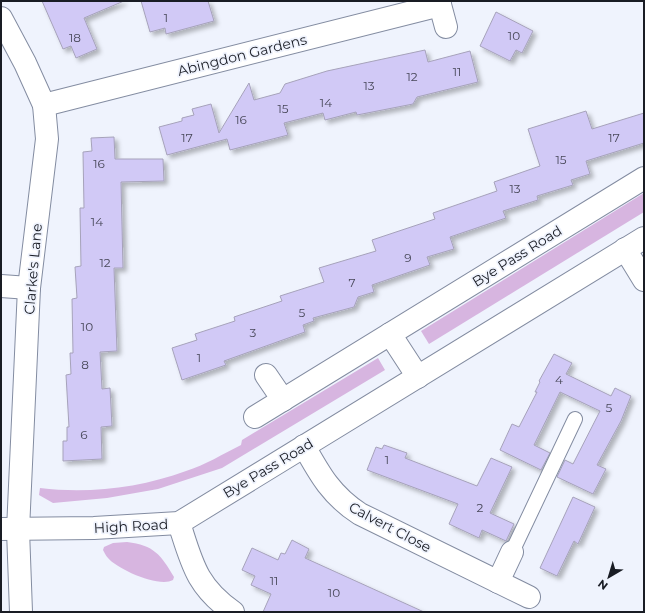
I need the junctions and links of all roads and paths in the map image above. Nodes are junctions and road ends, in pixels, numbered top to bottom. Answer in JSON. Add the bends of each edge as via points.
{"nodes":[{"id":1,"x":440,"y":3,"type":"edge"},
{"id":2,"x":1,"y":18,"type":"edge"},
{"id":3,"x":446,"y":27,"type":"dead end"},
{"id":4,"x":44,"y":105,"type":"junction"},
{"id":5,"x":644,"y":178,"type":"edge"},
{"id":6,"x":644,"y":238,"type":"edge"},
{"id":7,"x":625,"y":249,"type":"junction"},
{"id":8,"x":644,"y":280,"type":"edge"},
{"id":9,"x":1,"y":286,"type":"edge"},
{"id":10,"x":29,"y":288,"type":"junction"},
{"id":11,"x":390,"y":334,"type":"junction"},
{"id":12,"x":266,"y":375,"type":"dead end"},
{"id":13,"x":418,"y":377,"type":"junction"},
{"id":14,"x":283,"y":400,"type":"junction"},
{"id":15,"x":255,"y":417,"type":"dead end"},
{"id":16,"x":575,"y":419,"type":"dead end"},
{"id":17,"x":304,"y":446,"type":"junction"},
{"id":18,"x":180,"y":523,"type":"junction"},
{"id":19,"x":10,"y":529,"type":"edge"},
{"id":20,"x":512,"y":552,"type":"joint"},
{"id":21,"x":498,"y":582,"type":"junction"},
{"id":22,"x":529,"y":597,"type":"dead end"},
{"id":23,"x":21,"y":612,"type":"edge"},
{"id":24,"x":232,"y":612,"type":"edge"}],
"edges":[{"from":1,"to":3,"type":"street","name":"Abingdon Gardens"},
{"from":1,"to":4,"type":"street","name":"Abingdon Gardens"},
{"from":2,"to":4,"type":"street","name":"Clarke's Lane"},
{"from":4,"to":10,"type":"street","name":"Clarke's Lane","via":[[47,139]]},
{"from":5,"to":11,"type":"street","name":"Bye Pass Road"},
{"from":6,"to":7,"type":"street","name":"Bye Pass Road"},
{"from":7,"to":8,"type":"street"},
{"from":7,"to":13,"type":"street","name":"Bye Pass Road"},
{"from":9,"to":10,"type":"street"},
{"from":10,"to":19,"type":"street","name":"Clarke's Lane"},
{"from":11,"to":13,"type":"street"},
{"from":11,"to":14,"type":"street","name":"Bye Pass Road"},
{"from":12,"to":14,"type":"street"},
{"from":13,"to":17,"type":"street","name":"Bye Pass Road"},
{"from":14,"to":15,"type":"street","name":"Bye Pass Road"},
{"from":16,"to":20,"type":"lane"},
{"from":17,"to":18,"type":"street","name":"Bye Pass Road"},
{"from":17,"to":21,"type":"street","name":"Calvert Close","via":[[319,474],[345,504],[360,514]]},
{"from":18,"to":19,"type":"street","name":"High Road"},
{"from":18,"to":24,"type":"street","name":"High Road","via":[[193,568],[211,593]]},
{"from":19,"to":23,"type":"street","name":"Clarke's Lane"},
{"from":20,"to":21,"type":"street"},
{"from":21,"to":22,"type":"street","name":"Calvert Close"}]}
